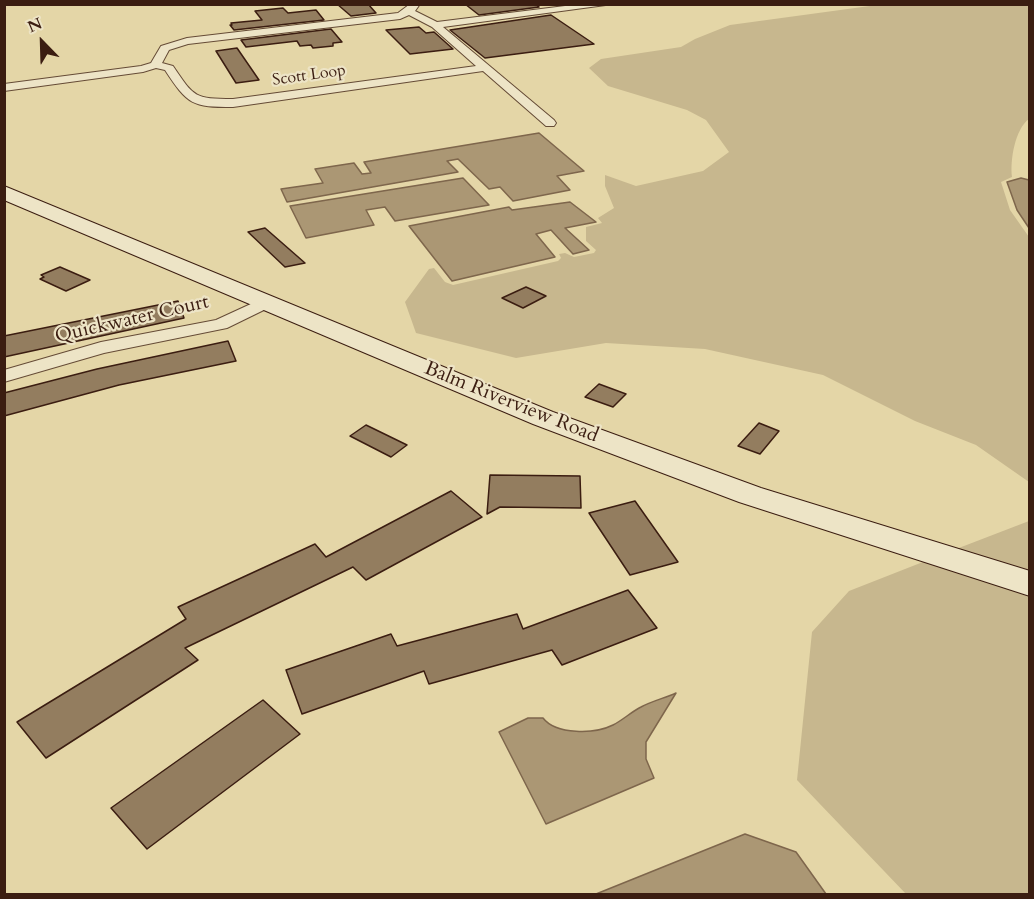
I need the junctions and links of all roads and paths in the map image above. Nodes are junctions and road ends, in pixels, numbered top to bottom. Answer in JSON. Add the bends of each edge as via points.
{"nodes":[{"id":1,"x":609,"y":4,"type":"edge"},
{"id":2,"x":412,"y":8,"type":"edge"},
{"id":3,"x":435,"y":25,"type":"junction"},
{"id":4,"x":155,"y":65,"type":"junction"},
{"id":5,"x":484,"y":68,"type":"junction"},
{"id":6,"x":4,"y":88,"type":"edge"},
{"id":7,"x":550,"y":123,"type":"dead end"},
{"id":8,"x":4,"y":192,"type":"edge"},
{"id":9,"x":267,"y":302,"type":"junction"},
{"id":10,"x":4,"y":376,"type":"edge"},
{"id":11,"x":1022,"y":582,"type":"edge"}],
"edges":[{"from":1,"to":3,"type":"street"},
{"from":2,"to":3,"type":"street"},
{"from":2,"to":4,"type":"street","via":[[400,16],[187,41],[165,48]]},
{"from":3,"to":5,"type":"street"},
{"from":4,"to":5,"type":"street","name":"Scott Loop","via":[[169,68],[190,99],[203,103],[233,103]]},
{"from":4,"to":6,"type":"street","via":[[128,73]]},
{"from":5,"to":7,"type":"street"},
{"from":8,"to":9,"type":"main road","name":"Balm Riverview Road"},
{"from":9,"to":10,"type":"street","name":"Quickwater Court","via":[[221,324],[101,348]]},
{"from":9,"to":11,"type":"main road","name":"Balm Riverview Road","via":[[543,418],[750,495]]}]}
